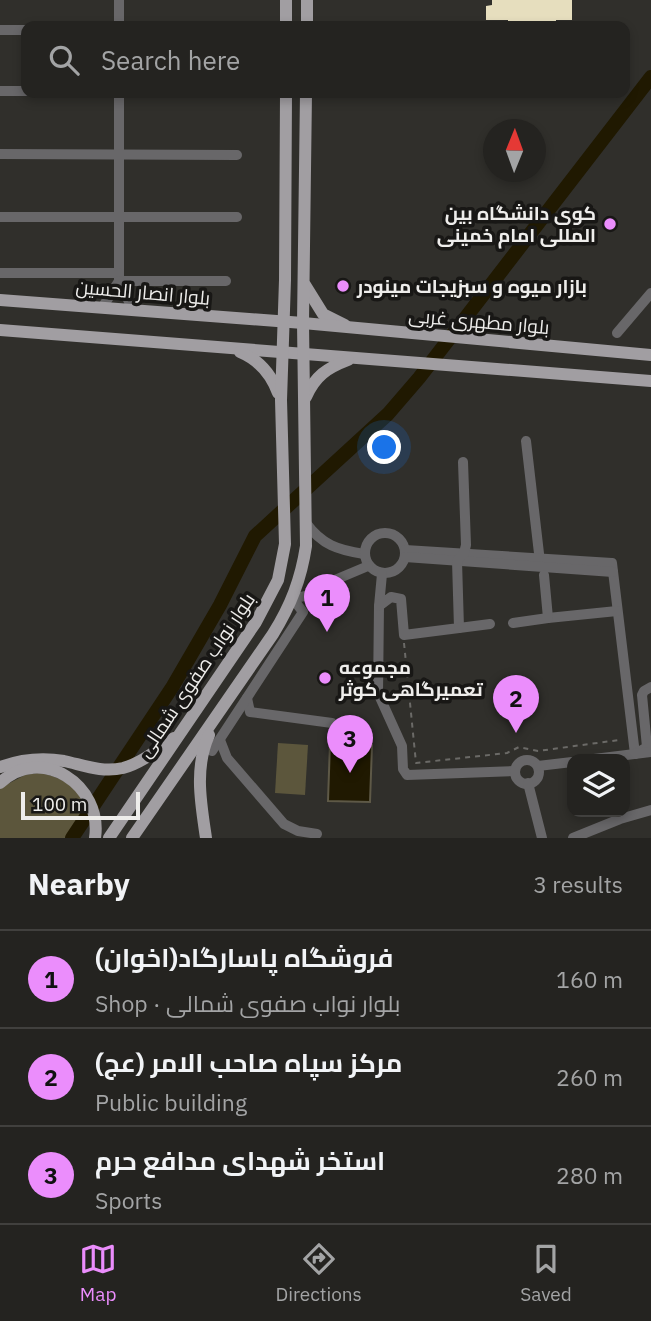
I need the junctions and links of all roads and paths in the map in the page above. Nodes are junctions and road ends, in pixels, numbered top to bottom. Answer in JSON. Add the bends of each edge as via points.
{"nodes":[{"id":1,"x":119,"y":0,"type":"edge"},
{"id":2,"x":286,"y":0,"type":"edge"},
{"id":3,"x":307,"y":0,"type":"edge"},
{"id":4,"x":119,"y":21,"type":"edge"},
{"id":5,"x":286,"y":21,"type":"edge"},
{"id":6,"x":307,"y":21,"type":"edge"},
{"id":7,"x":0,"y":30,"type":"edge"},
{"id":8,"x":21,"y":30,"type":"edge"},
{"id":9,"x":0,"y":92,"type":"edge"},
{"id":10,"x":21,"y":92,"type":"edge"},
{"id":11,"x":119,"y":98,"type":"edge"},
{"id":12,"x":286,"y":98,"type":"edge"},
{"id":13,"x":306,"y":98,"type":"edge"},
{"id":14,"x":0,"y":154,"type":"edge"},
{"id":15,"x":119,"y":154,"type":"junction"},
{"id":16,"x":237,"y":155,"type":"dead end"},
{"id":17,"x":0,"y":217,"type":"edge"},
{"id":18,"x":119,"y":217,"type":"junction"},
{"id":19,"x":237,"y":217,"type":"dead end"},
{"id":20,"x":0,"y":273,"type":"edge"},
{"id":21,"x":119,"y":277,"type":"junction"},
{"id":22,"x":226,"y":281,"type":"dead end"},
{"id":23,"x":303,"y":281,"type":"junction"},
{"id":24,"x":651,"y":293,"type":"edge"},
{"id":25,"x":0,"y":300,"type":"edge"},
{"id":26,"x":102,"y":308,"type":"junction"},
{"id":27,"x":133,"y":310,"type":"junction"},
{"id":28,"x":282,"y":322,"type":"junction"},
{"id":29,"x":303,"y":323,"type":"junction"},
{"id":30,"x":0,"y":330,"type":"edge"},
{"id":31,"x":362,"y":330,"type":"junction"},
{"id":32,"x":617,"y":333,"type":"dead end"},
{"id":33,"x":226,"y":348,"type":"junction"},
{"id":34,"x":281,"y":353,"type":"junction"},
{"id":35,"x":304,"y":354,"type":"junction"},
{"id":36,"x":651,"y":355,"type":"edge"},
{"id":37,"x":356,"y":358,"type":"junction"},
{"id":38,"x":651,"y":381,"type":"edge"},
{"id":39,"x":281,"y":400,"type":"junction"},
{"id":40,"x":304,"y":400,"type":"junction"},
{"id":41,"x":526,"y":441,"type":"dead end"},
{"id":42,"x":463,"y":462,"type":"dead end"},
{"id":43,"x":306,"y":523,"type":"junction"},
{"id":44,"x":405,"y":553,"type":"junction"},
{"id":45,"x":364,"y":554,"type":"junction"},
{"id":46,"x":460,"y":557,"type":"junction"},
{"id":47,"x":368,"y":566,"type":"junction"},
{"id":48,"x":542,"y":567,"type":"junction"},
{"id":49,"x":382,"y":573,"type":"junction"},
{"id":50,"x":293,"y":598,"type":"junction"},
{"id":51,"x":379,"y":606,"type":"junction"},
{"id":52,"x":617,"y":611,"type":"junction"},
{"id":53,"x":548,"y":618,"type":"junction"},
{"id":54,"x":489,"y":624,"type":"dead end"},
{"id":55,"x":513,"y":624,"type":"dead end"},
{"id":56,"x":459,"y":628,"type":"junction"},
{"id":57,"x":404,"y":635,"type":"junction"},
{"id":58,"x":651,"y":687,"type":"edge"},
{"id":59,"x":247,"y":698,"type":"junction"},
{"id":60,"x":220,"y":711,"type":"junction"},
{"id":61,"x":332,"y":723,"type":"dead end"},
{"id":62,"x":180,"y":734,"type":"junction"},
{"id":63,"x":220,"y":740,"type":"junction"},
{"id":64,"x":619,"y":740,"type":"dead end"},
{"id":65,"x":212,"y":751,"type":"dead end"},
{"id":66,"x":648,"y":751,"type":"edge"},
{"id":67,"x":635,"y":754,"type":"junction"},
{"id":68,"x":630,"y":755,"type":"edge"},
{"id":69,"x":567,"y":763,"type":"edge"},
{"id":70,"x":538,"y":766,"type":"junction"},
{"id":71,"x":0,"y":767,"type":"edge"},
{"id":72,"x":515,"y":771,"type":"junction"},
{"id":73,"x":0,"y":783,"type":"edge"},
{"id":74,"x":528,"y":783,"type":"junction"},
{"id":75,"x":651,"y":810,"type":"edge"},
{"id":76,"x":96,"y":833,"type":"edge"},
{"id":77,"x":317,"y":834,"type":"dead end"},
{"id":78,"x":109,"y":838,"type":"edge"},
{"id":79,"x":132,"y":838,"type":"edge"},
{"id":80,"x":206,"y":838,"type":"edge"},
{"id":81,"x":542,"y":838,"type":"edge"},
{"id":82,"x":573,"y":838,"type":"edge"}],
"edges":[{"from":1,"to":4,"type":"street"},
{"from":2,"to":5,"type":"main road"},
{"from":3,"to":6,"type":"main road"},
{"from":7,"to":8,"type":"street"},
{"from":9,"to":10,"type":"street"},
{"from":11,"to":15,"type":"street"},
{"from":12,"to":28,"type":"main road","name":"بلوار نواب صفوی شمالی"},
{"from":13,"to":23,"type":"main road","name":"بلوار نواب صفوی شمالی"},
{"from":14,"to":15,"type":"street"},
{"from":15,"to":16,"type":"street"},
{"from":15,"to":18,"type":"street"},
{"from":17,"to":18,"type":"street"},
{"from":18,"to":19,"type":"street"},
{"from":18,"to":21,"type":"street"},
{"from":20,"to":21,"type":"street"},
{"from":21,"to":22,"type":"street"},
{"from":21,"to":26,"type":"street"},
{"from":21,"to":27,"type":"street"},
{"from":23,"to":29,"type":"main road","name":"بلوار نواب صفوی شمالی"},
{"from":23,"to":31,"type":"main road","via":[[323,314]]},
{"from":24,"to":32,"type":"street"},
{"from":25,"to":26,"type":"main road","name":"بلوار انصار الحسین"},
{"from":26,"to":27,"type":"main road","name":"بلوار انصار الحسین"},
{"from":27,"to":28,"type":"main road","name":"بلوار انصار الحسین"},
{"from":28,"to":29,"type":"main road","name":"بلوار انصار الحسین"},
{"from":28,"to":34,"type":"main road","name":"بلوار نواب صفوی شمالی"},
{"from":29,"to":31,"type":"main road","name":"بلوار مطهری غربی"},
{"from":29,"to":35,"type":"main road","name":"بلوار نواب صفوی شمالی"},
{"from":30,"to":33,"type":"main road"},
{"from":31,"to":36,"type":"main road","name":"بلوار مطهری غربی"},
{"from":33,"to":34,"type":"main road"},
{"from":33,"to":39,"type":"main road","via":[[253,358],[273,379]]},
{"from":34,"to":35,"type":"main road"},
{"from":34,"to":39,"type":"main road","name":"بلوار نواب صفوی شمالی"},
{"from":35,"to":37,"type":"main road"},
{"from":35,"to":40,"type":"main road","name":"بلوار نواب صفوی شمالی"},
{"from":37,"to":38,"type":"main road"},
{"from":37,"to":40,"type":"main road","via":[[328,368]]},
{"from":39,"to":62,"type":"main road","name":"بلوار نواب صفوی شمالی","via":[[282,562],[269,600]]},
{"from":40,"to":43,"type":"main road","name":"بلوار نواب صفوی شمالی"},
{"from":41,"to":48,"type":"street"},
{"from":42,"to":46,"type":"street","via":[[466,545]]},
{"from":43,"to":45,"type":"street","via":[[328,545]]},
{"from":43,"to":50,"type":"main road","name":"بلوار نواب صفوی شمالی","via":[[303,565]]},
{"from":44,"to":45,"type":"street","via":[[397,538],[384,533],[372,537]]},
{"from":44,"to":46,"type":"street"},
{"from":44,"to":49,"type":"street","via":[[398,569]]},
{"from":45,"to":47,"type":"street"},
{"from":46,"to":48,"type":"street"},
{"from":46,"to":56,"type":"street"},
{"from":47,"to":49,"type":"street"},
{"from":47,"to":50,"type":"street","via":[[316,593]]},
{"from":48,"to":52,"type":"street","via":[[612,567]]},
{"from":48,"to":53,"type":"street"},
{"from":49,"to":51,"type":"street"},
{"from":50,"to":59,"type":"street","via":[[303,612]]},
{"from":50,"to":60,"type":"main road","name":"بلوار نواب صفوی شمالی","via":[[274,634]]},
{"from":51,"to":57,"type":"street","via":[[391,597],[401,599]]},
{"from":51,"to":72,"type":"street","via":[[378,693],[402,746],[407,775]]},
{"from":52,"to":53,"type":"street"},
{"from":52,"to":67,"type":"street"},
{"from":53,"to":55,"type":"street"},
{"from":54,"to":56,"type":"street"},
{"from":56,"to":57,"type":"street"},
{"from":57,"to":64,"type":"path","via":[[416,763],[507,753],[519,747],[538,751]]},
{"from":58,"to":66,"type":"street","via":[[642,695]]},
{"from":59,"to":61,"type":"street","via":[[250,712]]},
{"from":59,"to":63,"type":"street"},
{"from":60,"to":79,"type":"main road","name":"بلوار نواب صفوی شمالی"},
{"from":60,"to":80,"type":"main road","via":[[201,761],[199,785]]},
{"from":62,"to":71,"type":"main road","via":[[121,768],[100,769],[38,758]]},
{"from":62,"to":78,"type":"main road","name":"بلوار نواب صفوی شمالی"},
{"from":63,"to":65,"type":"street"},
{"from":63,"to":77,"type":"street","via":[[227,758],[284,824]]},
{"from":66,"to":67,"type":"street"},
{"from":67,"to":68,"type":"street"},
{"from":69,"to":70,"type":"street"},
{"from":70,"to":72,"type":"street","via":[[525,760]]},
{"from":70,"to":74,"type":"street","via":[[537,778]]},
{"from":72,"to":74,"type":"street","via":[[520,781]]},
{"from":73,"to":76,"type":"main road","via":[[24,770],[43,769],[71,778],[90,800]]},
{"from":74,"to":81,"type":"street"},
{"from":75,"to":82,"type":"street"}]}
